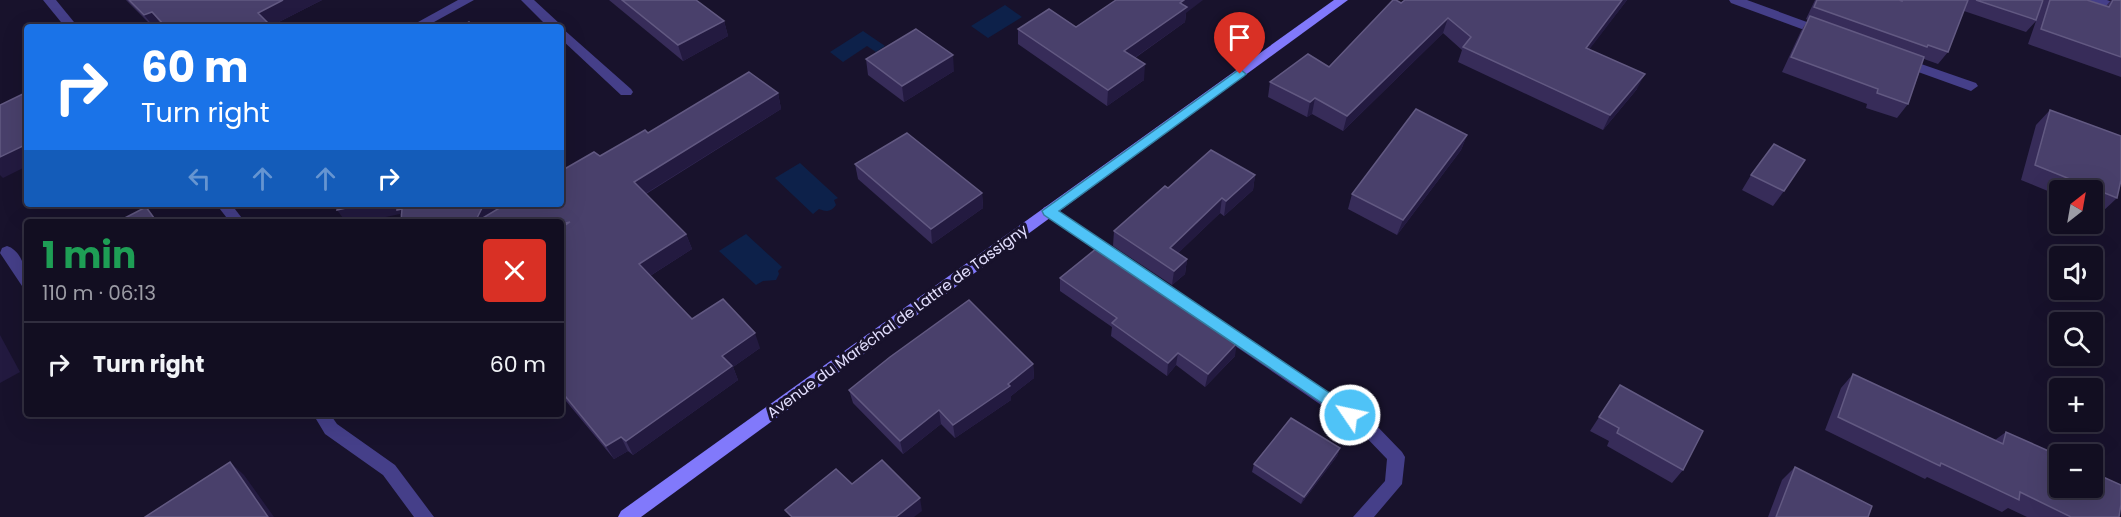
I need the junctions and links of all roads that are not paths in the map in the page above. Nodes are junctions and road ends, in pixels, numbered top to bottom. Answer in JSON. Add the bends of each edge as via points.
{"nodes":[{"id":1,"x":49,"y":0,"type":"edge"},
{"id":2,"x":468,"y":0,"type":"edge"},
{"id":3,"x":526,"y":0,"type":"edge"},
{"id":4,"x":1735,"y":0,"type":"edge"},
{"id":5,"x":2095,"y":0,"type":"edge"},
{"id":6,"x":1335,"y":2,"type":"edge"},
{"id":7,"x":2121,"y":9,"type":"edge"},
{"id":8,"x":69,"y":24,"type":"edge"},
{"id":9,"x":421,"y":24,"type":"edge"},
{"id":10,"x":553,"y":24,"type":"edge"},
{"id":11,"x":564,"y":35,"type":"edge"},
{"id":12,"x":1836,"y":37,"type":"edge"},
{"id":13,"x":1893,"y":57,"type":"edge"},
{"id":14,"x":1971,"y":86,"type":"dead end"},
{"id":15,"x":626,"y":92,"type":"dead end"},
{"id":16,"x":226,"y":207,"type":"edge"},
{"id":17,"x":1049,"y":211,"type":"junction"},
{"id":18,"x":236,"y":219,"type":"edge"},
{"id":19,"x":7,"y":252,"type":"dead end"},
{"id":20,"x":24,"y":278,"type":"edge"},
{"id":21,"x":323,"y":417,"type":"edge"},
{"id":22,"x":425,"y":517,"type":"edge"},
{"id":23,"x":627,"y":517,"type":"edge"},
{"id":24,"x":1362,"y":517,"type":"edge"}],
"edges":[{"from":1,"to":8,"type":"street"},
{"from":2,"to":9,"type":"street"},
{"from":3,"to":10,"type":"street"},
{"from":4,"to":12,"type":"street"},
{"from":5,"to":7,"type":"street"},
{"from":6,"to":17,"type":"main road","name":"Avenue du Maréchal de Lattre de Tassigny"},
{"from":11,"to":15,"type":"street"},
{"from":13,"to":14,"type":"street"},
{"from":16,"to":18,"type":"street"},
{"from":17,"to":23,"type":"main road","name":"Avenue du Maréchal de Lattre de Tassigny"},
{"from":17,"to":24,"type":"street","via":[[1368,428],[1396,457],[1393,484]]},
{"from":19,"to":20,"type":"street"},
{"from":21,"to":22,"type":"street","via":[[331,429],[389,470]]}]}
